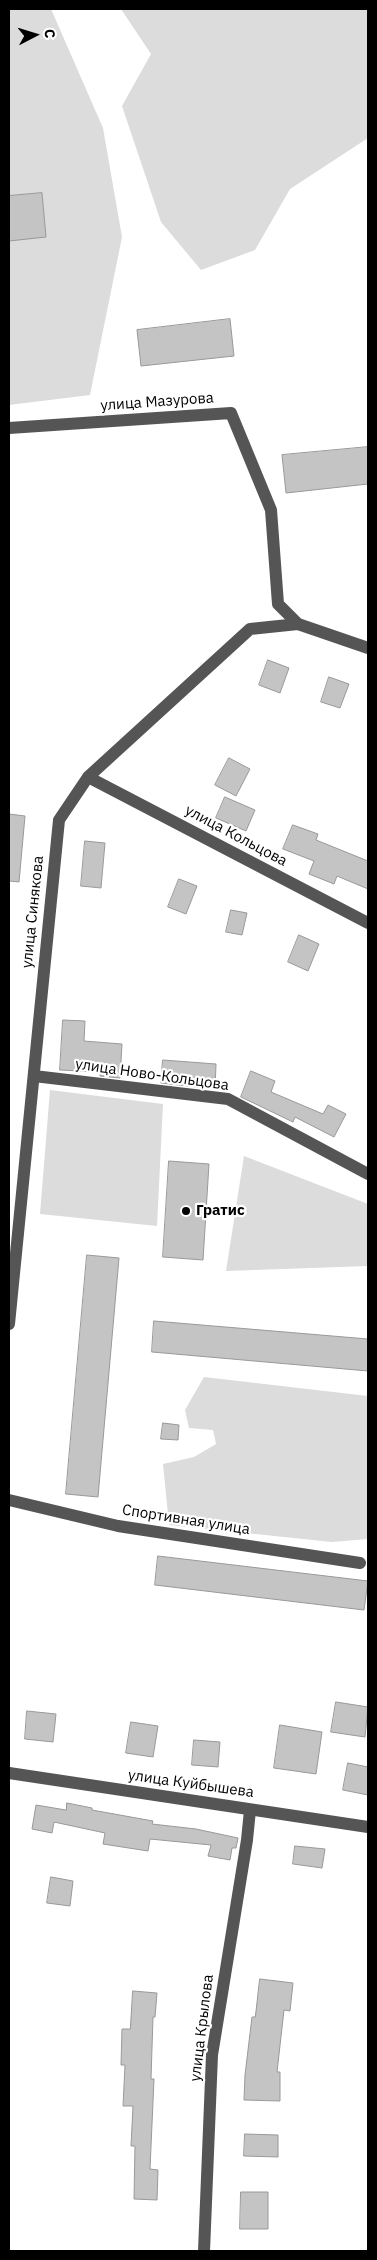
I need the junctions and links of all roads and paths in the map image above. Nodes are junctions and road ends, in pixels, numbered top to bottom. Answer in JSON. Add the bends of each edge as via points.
{"nodes":[{"id":1,"x":9,"y":428,"type":"edge"},
{"id":2,"x":298,"y":624,"type":"junction"},
{"id":3,"x":368,"y":648,"type":"edge"},
{"id":4,"x":88,"y":777,"type":"junction"},
{"id":5,"x":368,"y":923,"type":"edge"},
{"id":6,"x":34,"y":1076,"type":"junction"},
{"id":7,"x":368,"y":1174,"type":"edge"},
{"id":8,"x":9,"y":1324,"type":"edge"},
{"id":9,"x":9,"y":1500,"type":"edge"},
{"id":10,"x":360,"y":1563,"type":"dead end"},
{"id":11,"x":9,"y":1773,"type":"edge"},
{"id":12,"x":250,"y":1810,"type":"junction"},
{"id":13,"x":368,"y":1827,"type":"edge"},
{"id":14,"x":204,"y":2251,"type":"edge"}],
"edges":[{"from":1,"to":2,"type":"street","name":"улица Мазурова","via":[[231,413],[271,510],[278,604]]},
{"from":2,"to":3,"type":"street"},
{"from":2,"to":4,"type":"street","name":"улица Синякова","via":[[250,629]]},
{"from":4,"to":5,"type":"street","name":"улица Кольцова"},
{"from":4,"to":6,"type":"street","name":"улица Синякова","via":[[58,820]]},
{"from":6,"to":7,"type":"street","name":"улица Ново-Кольцова","via":[[228,1100]]},
{"from":6,"to":8,"type":"street","name":"улица Синякова"},
{"from":9,"to":10,"type":"street","name":"Спортивная улица","via":[[118,1526]]},
{"from":11,"to":12,"type":"street","name":"улица Куйбышева"},
{"from":12,"to":13,"type":"street","name":"улица Куйбышева"},
{"from":12,"to":14,"type":"street","name":"улица Крылова","via":[[212,2055]]}]}
